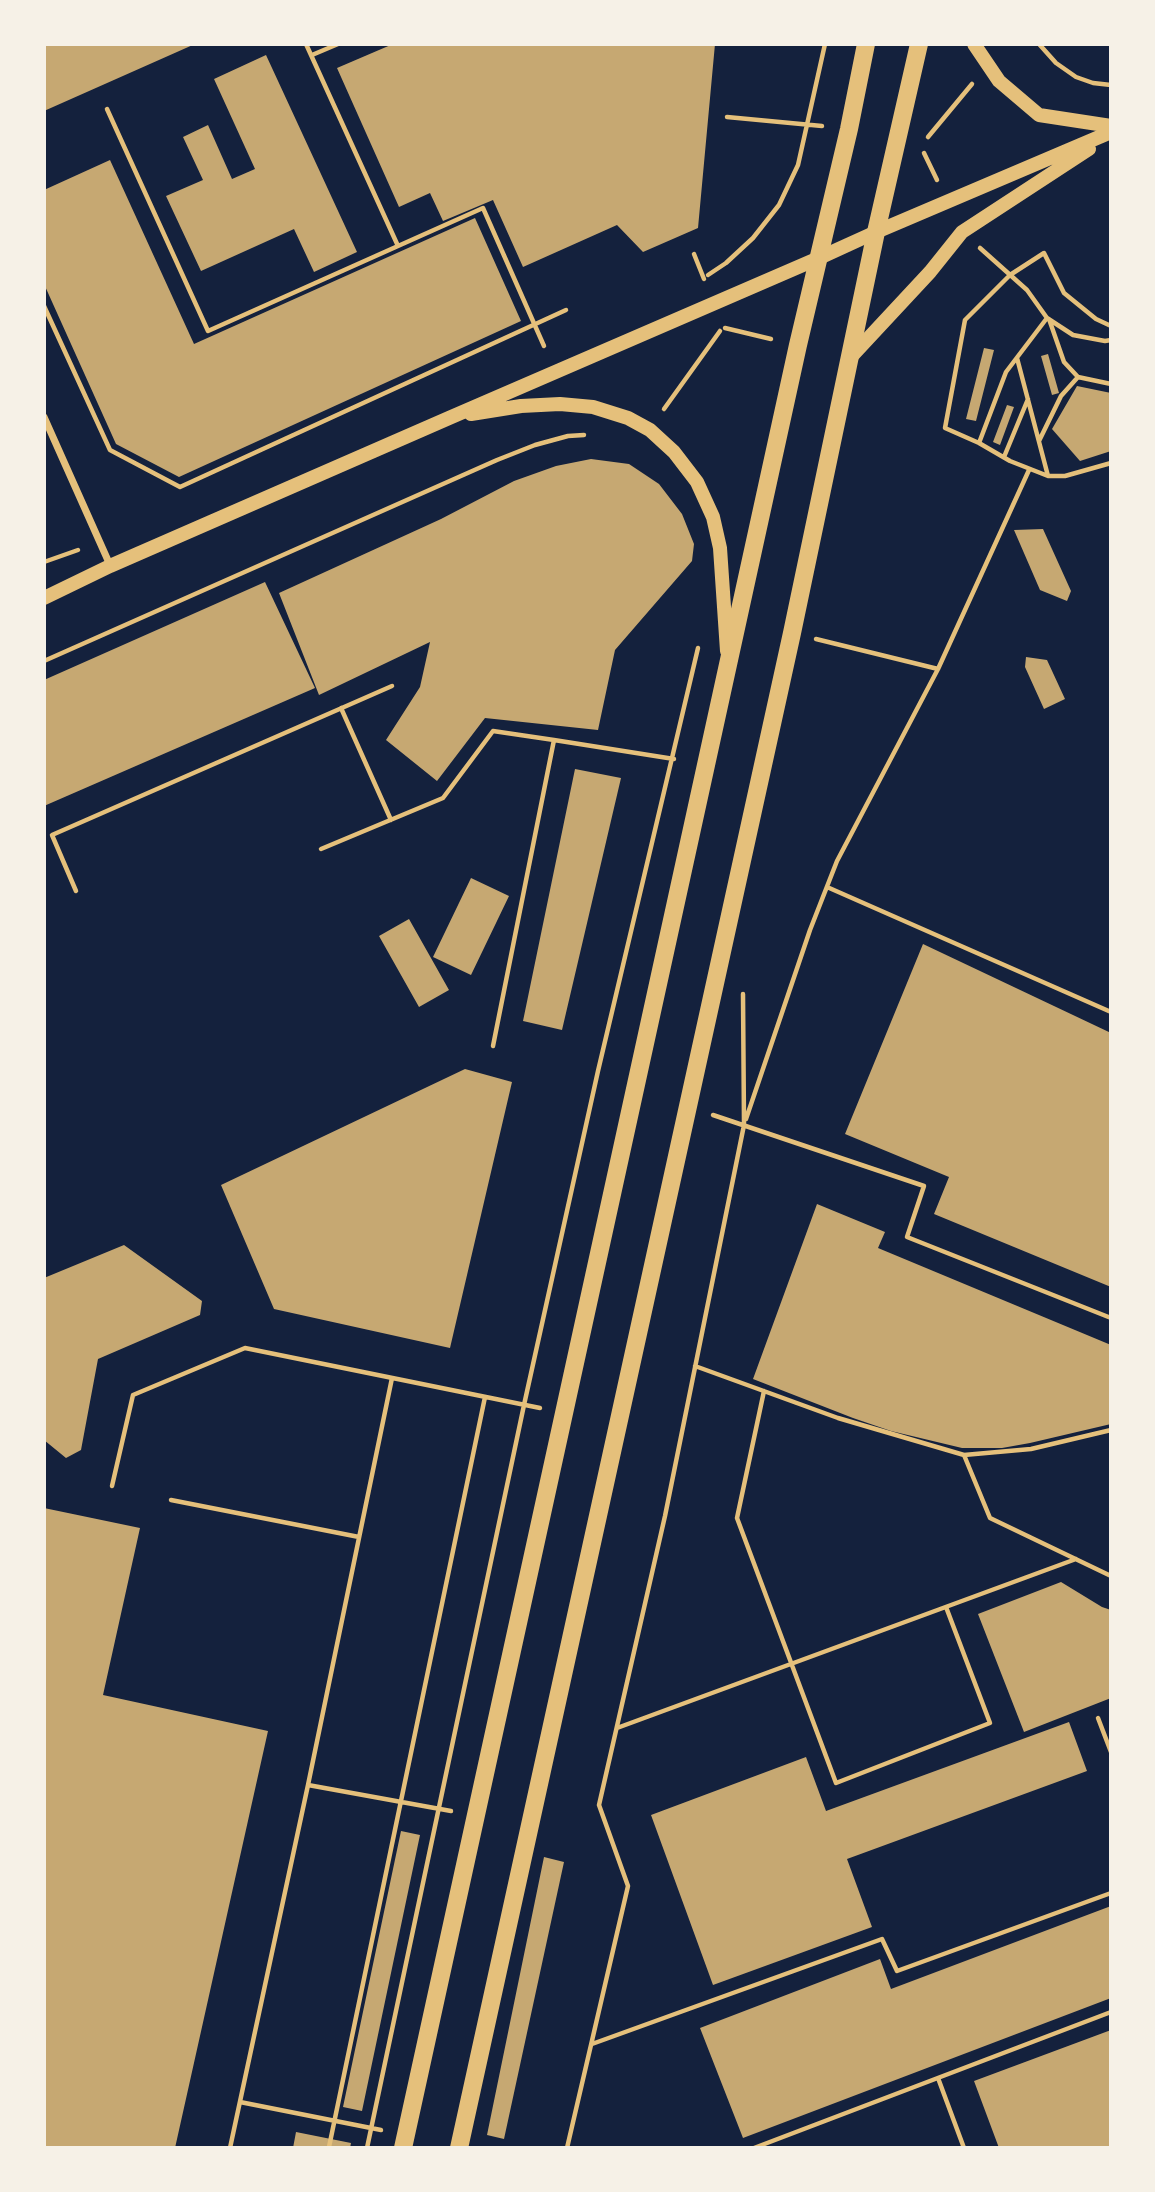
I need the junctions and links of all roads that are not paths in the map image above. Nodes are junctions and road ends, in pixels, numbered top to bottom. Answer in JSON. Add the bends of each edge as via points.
{"nodes":[{"id":1,"x":866,"y":44,"type":"edge"},
{"id":2,"x":919,"y":44,"type":"edge"},
{"id":3,"x":974,"y":44,"type":"edge"},
{"id":4,"x":1111,"y":126,"type":"edge"},
{"id":5,"x":1111,"y":133,"type":"edge"},
{"id":6,"x":876,"y":232,"type":"junction"},
{"id":7,"x":819,"y":258,"type":"junction"},
{"id":8,"x":850,"y":358,"type":"junction"},
{"id":9,"x":44,"y":417,"type":"edge"},
{"id":10,"x":449,"y":418,"type":"junction"},
{"id":11,"x":110,"y":566,"type":"junction"},
{"id":12,"x":44,"y":598,"type":"edge"},
{"id":13,"x":727,"y":666,"type":"junction"},
{"id":14,"x":405,"y":2141,"type":"edge"},
{"id":15,"x":459,"y":2148,"type":"edge"}],
"edges":[{"from":1,"to":7,"type":"main road"},
{"from":2,"to":6,"type":"main road"},
{"from":3,"to":4,"type":"main road","via":[[999,82],[1039,115]]},
{"from":5,"to":6,"type":"main road"},
{"from":5,"to":8,"type":"main road","via":[[962,232]]},
{"from":6,"to":7,"type":"main road"},
{"from":6,"to":8,"type":"main road"},
{"from":7,"to":10,"type":"main road"},
{"from":7,"to":13,"type":"main road"},
{"from":8,"to":15,"type":"main road"},
{"from":9,"to":11,"type":"street"},
{"from":10,"to":11,"type":"main road"},
{"from":10,"to":13,"type":"main road","via":[[559,404],[593,407],[650,430],[697,482],[713,517],[720,548]]},
{"from":11,"to":12,"type":"main road"},
{"from":13,"to":14,"type":"main road"}]}
